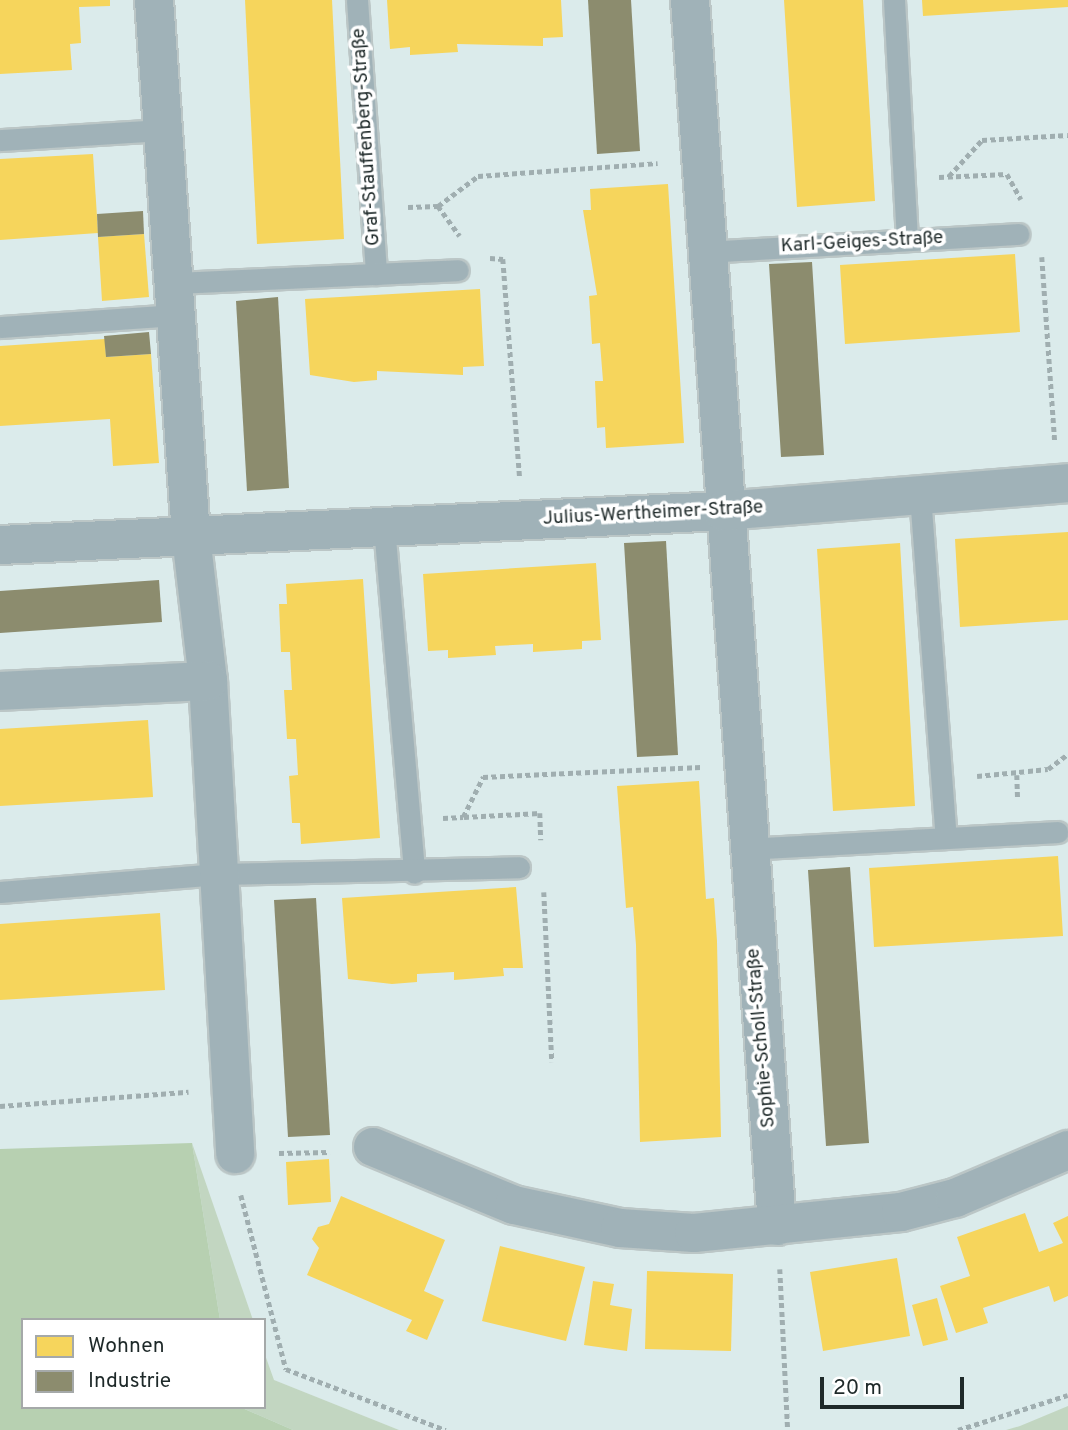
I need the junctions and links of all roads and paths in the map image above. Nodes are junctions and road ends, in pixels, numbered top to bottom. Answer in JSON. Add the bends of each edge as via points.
{"nodes":[{"id":1,"x":154,"y":0,"type":"edge"},
{"id":2,"x":358,"y":0,"type":"edge"},
{"id":3,"x":690,"y":0,"type":"edge"},
{"id":4,"x":894,"y":0,"type":"edge"},
{"id":5,"x":164,"y":130,"type":"junction"},
{"id":6,"x":1068,"y":135,"type":"edge"},
{"id":7,"x":0,"y":140,"type":"edge"},
{"id":8,"x":700,"y":161,"type":"junction"},
{"id":9,"x":949,"y":177,"type":"junction"},
{"id":10,"x":904,"y":178,"type":"junction"},
{"id":11,"x":438,"y":206,"type":"junction"},
{"id":12,"x":372,"y":208,"type":"junction"},
{"id":13,"x":1041,"y":233,"type":"junction"},
{"id":14,"x":1018,"y":234,"type":"joint"},
{"id":15,"x":907,"y":240,"type":"junction"},
{"id":16,"x":468,"y":247,"type":"dead end"},
{"id":17,"x":706,"y":252,"type":"junction"},
{"id":18,"x":476,"y":257,"type":"dead end"},
{"id":19,"x":458,"y":270,"type":"dead end"},
{"id":20,"x":376,"y":274,"type":"junction"},
{"id":21,"x":176,"y":299,"type":"junction"},
{"id":22,"x":0,"y":327,"type":"edge"},
{"id":23,"x":1063,"y":483,"type":"edge"},
{"id":24,"x":920,"y":495,"type":"junction"},
{"id":25,"x":723,"y":511,"type":"junction"},
{"id":26,"x":523,"y":521,"type":"junction"},
{"id":27,"x":384,"y":527,"type":"junction"},
{"id":28,"x":191,"y":536,"type":"junction"},
{"id":29,"x":0,"y":545,"type":"edge"},
{"id":30,"x":208,"y":681,"type":"junction"},
{"id":31,"x":0,"y":691,"type":"edge"},
{"id":32,"x":1068,"y":754,"type":"edge"},
{"id":33,"x":740,"y":766,"type":"junction"},
{"id":34,"x":941,"y":777,"type":"junction"},
{"id":35,"x":463,"y":817,"type":"junction"},
{"id":36,"x":410,"y":820,"type":"junction"},
{"id":37,"x":1058,"y":832,"type":"dead end"},
{"id":38,"x":946,"y":838,"type":"junction"},
{"id":39,"x":746,"y":849,"type":"junction"},
{"id":40,"x":542,"y":865,"type":"junction"},
{"id":41,"x":519,"y":867,"type":"joint"},
{"id":42,"x":414,"y":873,"type":"junction"},
{"id":43,"x":221,"y":874,"type":"junction"},
{"id":44,"x":0,"y":892,"type":"edge"},
{"id":45,"x":552,"y":1062,"type":"dead end"},
{"id":46,"x":230,"y":1089,"type":"junction"},
{"id":47,"x":0,"y":1106,"type":"edge"},
{"id":48,"x":373,"y":1147,"type":"joint"},
{"id":49,"x":1068,"y":1150,"type":"edge"},
{"id":50,"x":235,"y":1154,"type":"junction"},
{"id":51,"x":777,"y":1226,"type":"junction"},
{"id":52,"x":1068,"y":1395,"type":"edge"},
{"id":53,"x":446,"y":1430,"type":"edge"},
{"id":54,"x":788,"y":1430,"type":"edge"},
{"id":55,"x":958,"y":1430,"type":"edge"}],
"edges":[{"from":1,"to":5,"type":"street"},
{"from":2,"to":12,"type":"lane","name":"Graf-Stauffenberg-Straße"},
{"from":3,"to":8,"type":"street"},
{"from":4,"to":10,"type":"lane"},
{"from":5,"to":7,"type":"lane"},
{"from":5,"to":21,"type":"street"},
{"from":6,"to":9,"type":"path","via":[[982,140]]},
{"from":8,"to":11,"type":"path","via":[[491,174]]},
{"from":8,"to":17,"type":"street"},
{"from":9,"to":10,"type":"path"},
{"from":9,"to":13,"type":"path","via":[[1007,174]]},
{"from":10,"to":15,"type":"lane"},
{"from":11,"to":12,"type":"path"},
{"from":11,"to":16,"type":"path"},
{"from":12,"to":20,"type":"lane","name":"Graf-Stauffenberg-Straße"},
{"from":13,"to":14,"type":"path"},
{"from":13,"to":23,"type":"path"},
{"from":14,"to":15,"type":"lane","name":"Karl-Geiges-Straße"},
{"from":15,"to":17,"type":"lane","name":"Karl-Geiges-Straße"},
{"from":17,"to":25,"type":"street"},
{"from":18,"to":26,"type":"path","via":[[503,259]]},
{"from":19,"to":20,"type":"lane","name":"Graf-Stauffenberg-Straße"},
{"from":20,"to":21,"type":"lane","name":"Graf-Stauffenberg-Straße"},
{"from":21,"to":22,"type":"lane","name":"Graf-Stauffenberg-Straße"},
{"from":21,"to":28,"type":"street"},
{"from":23,"to":24,"type":"street","name":"Julius-Wertheimer-Straße"},
{"from":24,"to":25,"type":"street","name":"Julius-Wertheimer-Straße"},
{"from":24,"to":34,"type":"lane"},
{"from":25,"to":26,"type":"street","name":"Julius-Wertheimer-Straße"},
{"from":25,"to":33,"type":"street","name":"Sophie-Scholl-Straße"},
{"from":26,"to":27,"type":"street","name":"Julius-Wertheimer-Straße"},
{"from":27,"to":28,"type":"street","name":"Julius-Wertheimer-Straße"},
{"from":27,"to":36,"type":"lane"},
{"from":28,"to":29,"type":"street","name":"Julius-Wertheimer-Straße"},
{"from":28,"to":30,"type":"street"},
{"from":30,"to":31,"type":"street"},
{"from":30,"to":43,"type":"street"},
{"from":32,"to":34,"type":"path","via":[[1048,769],[1017,775]]},
{"from":33,"to":35,"type":"path","via":[[483,777]]},
{"from":33,"to":39,"type":"street","name":"Sophie-Scholl-Straße"},
{"from":34,"to":38,"type":"lane"},
{"from":35,"to":36,"type":"path"},
{"from":35,"to":40,"type":"path","via":[[540,813]]},
{"from":36,"to":42,"type":"lane"},
{"from":37,"to":38,"type":"lane"},
{"from":38,"to":39,"type":"lane"},
{"from":39,"to":51,"type":"street","name":"Sophie-Scholl-Straße"},
{"from":40,"to":41,"type":"path"},
{"from":40,"to":45,"type":"path"},
{"from":41,"to":42,"type":"lane"},
{"from":42,"to":43,"type":"lane"},
{"from":43,"to":44,"type":"lane"},
{"from":43,"to":46,"type":"street"},
{"from":46,"to":47,"type":"path"},
{"from":46,"to":50,"type":"street"},
{"from":48,"to":50,"type":"path"},
{"from":48,"to":51,"type":"street","via":[[453,1184],[572,1220],[694,1233]]},
{"from":49,"to":51,"type":"street","via":[[955,1198],[837,1223]]},
{"from":50,"to":53,"type":"path","via":[[244,1220],[286,1369]]},
{"from":51,"to":54,"type":"path"},
{"from":52,"to":55,"type":"path"}]}
